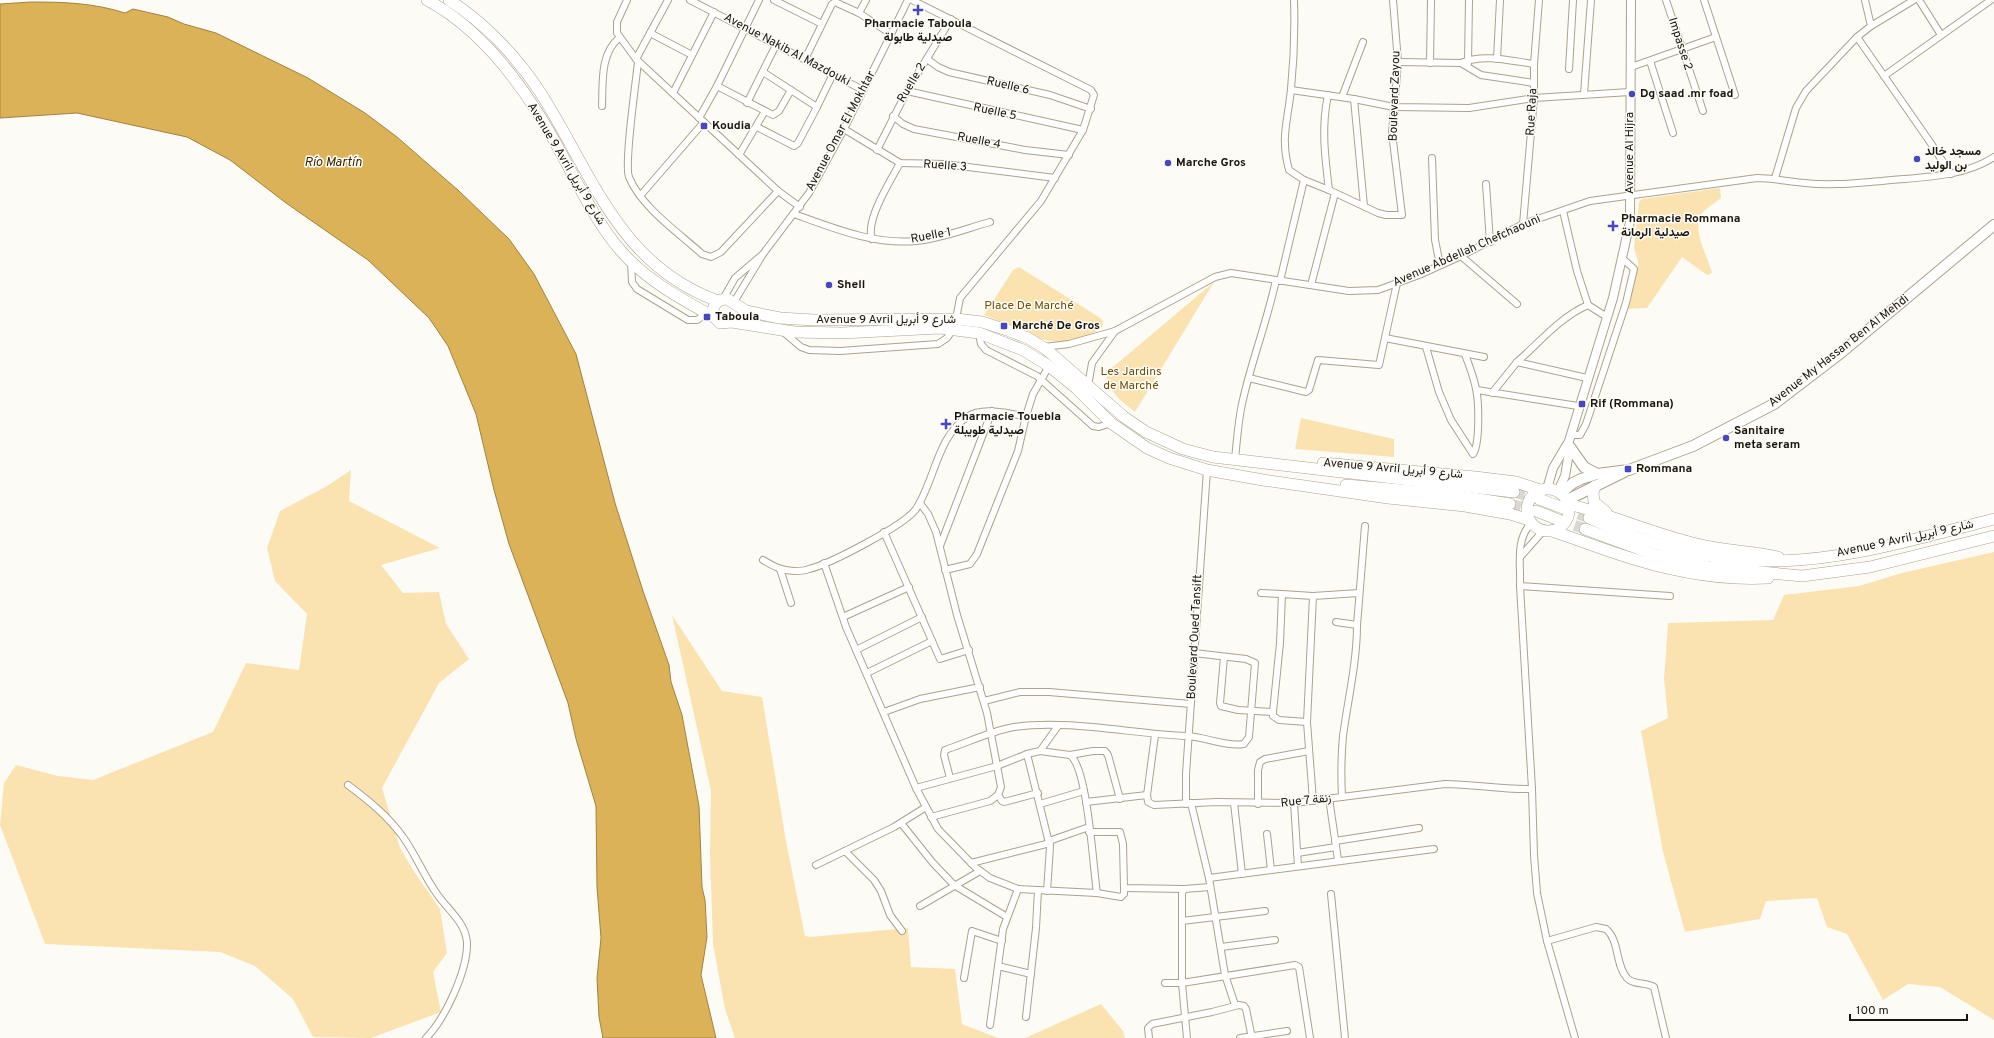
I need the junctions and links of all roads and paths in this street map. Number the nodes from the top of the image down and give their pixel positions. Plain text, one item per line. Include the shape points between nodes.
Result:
1 (427, 0) edge
2 (449, 0) edge
3 (628, 0) edge
4 (668, 0) edge
5 (690, 0) edge
6 (708, 0) edge
7 (759, 0) edge
8 (774, 0) edge
9 (866, 0) edge
10 (908, 0) edge
11 (912, 0) edge
12 (1294, 0) edge
13 (1393, 0) edge
14 (1431, 0) edge
15 (1469, 0) edge
16 (1500, 0) edge
17 (1539, 0) edge
18 (1573, 0) edge
19 (1591, 0) edge
20 (1631, 0) edge
21 (1666, 0) edge
22 (1704, 0) edge
23 (1865, 0) edge
24 (1914, 0) edge
25 (1919, 0) edge
26 (1991, 0) edge
27 (1983, 2) edge
28 (704, 7) junction
29 (714, 12) junction
30 (859, 13) junction
31 (951, 19) junction
32 (822, 24) junction
33 (1871, 26) junction
34 (745, 28) junction
35 (650, 33) junction
36 (891, 34) junction
37 (1941, 35) junction
38 (1716, 37) junction
39 (1857, 37) junction
40 (620, 38) junction
41 (1363, 42) dead end
42 (776, 45) junction
43 (1682, 51) junction
44 (692, 55) junction
45 (805, 59) junction
46 (926, 59) junction
47 (1497, 59) junction
48 (637, 60) junction
49 (1468, 60) junction
50 (1650, 61) junction
51 (1398, 62) junction
52 (1430, 63) junction
53 (1461, 64) junction
54 (1534, 64) junction
55 (1468, 67) junction
56 (1631, 67) junction
57 (1569, 69) dead end
58 (763, 72) junction
59 (833, 74) junction
60 (1884, 76) junction
61 (1534, 83) junction
62 (717, 86) junction
63 (791, 90) junction
64 (863, 90) junction
65 (1291, 90) junction
66 (907, 91) junction
67 (1630, 92) junction
68 (673, 93) junction
69 (1584, 94) junction
70 (1328, 95) junction
71 (1734, 95) dead end
72 (1342, 97) junction
73 (1534, 98) junction
74 (1354, 99) junction
75 (747, 103) junction
76 (602, 106) dead end
77 (817, 107) junction
78 (1394, 107) junction
79 (1091, 109) junction
80 (765, 111) junction
81 (1703, 111) dead end
82 (894, 116) junction
83 (701, 120) junction
84 (757, 127) junction
85 (844, 129) junction
86 (1083, 130) junction
87 (1673, 133) dead end
88 (877, 150) junction
89 (739, 155) junction
90 (1069, 155) junction
91 (1994, 157) edge
92 (1432, 158) dead end
93 (900, 163) junction
94 (1950, 174) junction
95 (1055, 178) junction
96 (1775, 178) junction
97 (1304, 180) junction
98 (1486, 184) dead end
99 (778, 191) junction
100 (1332, 191) junction
101 (640, 196) junction
102 (1630, 196) junction
103 (1364, 206) junction
104 (800, 207) junction
105 (1563, 211) junction
106 (794, 214) junction
107 (990, 222) dead end
108 (1523, 224) junction
109 (1994, 226) edge
110 (872, 239) junction
111 (1490, 242) junction
112 (763, 254) junction
113 (1461, 256) junction
114 (1623, 259) junction
115 (631, 261) junction
116 (1440, 265) junction
117 (1278, 280) junction
118 (1397, 283) junction
119 (1311, 285) junction
120 (1613, 298) junction
121 (720, 300) junction
122 (1626, 302) junction
123 (735, 303) junction
124 (1517, 304) dead end
125 (1588, 305) junction
126 (711, 315) junction
127 (1607, 317) junction
128 (732, 322) junction
129 (955, 324) junction
130 (1115, 330) junction
131 (782, 331) junction
132 (979, 333) junction
133 (1386, 338) junction
134 (1038, 344) junction
135 (1426, 347) junction
136 (1597, 347) junction
137 (1610, 352) junction
138 (1465, 354) junction
139 (1484, 357) dead end
140 (1517, 362) junction
141 (1049, 366) junction
142 (1249, 378) junction
143 (1588, 378) junction
144 (1040, 379) junction
145 (1088, 386) junction
146 (1477, 390) junction
147 (1492, 393) junction
148 (1578, 406) junction
149 (992, 411) junction
150 (1026, 416) junction
151 (1111, 423) junction
152 (1570, 441) junction
153 (1240, 460) junction
154 (1207, 470) junction
155 (1626, 471) junction
156 (1597, 474) junction
157 (1263, 480) junction
158 (1595, 486) junction
159 (1514, 492) tunnel mouth
160 (1555, 497) junction
161 (920, 503) junction
162 (1510, 504) tunnel mouth
163 (1536, 511) tunnel mouth
164 (1589, 518) tunnel mouth
165 (1994, 519) edge
166 (1559, 520) tunnel mouth
167 (1620, 521) junction
168 (1530, 522) junction
169 (1365, 526) dead end
170 (1585, 529) tunnel mouth
171 (1547, 531) junction
172 (884, 532) junction
173 (1994, 536) edge
174 (940, 546) junction
175 (1521, 556) junction
176 (763, 560) dead end
177 (1792, 560) junction
178 (824, 563) junction
179 (780, 569) junction
180 (945, 570) junction
181 (1802, 576) junction
182 (1520, 586) junction
183 (909, 587) junction
184 (1261, 592) dead end
185 (1359, 593) junction
186 (1282, 594) junction
187 (1313, 596) junction
188 (1670, 596) dead end
189 (791, 603) dead end
190 (843, 617) junction
191 (922, 617) junction
192 (1336, 622) dead end
193 (1357, 624) junction
194 (932, 642) junction
195 (856, 650) junction
196 (969, 650) junction
197 (1194, 653) junction
198 (1224, 657) junction
199 (867, 673) junction
200 (980, 687) junction
201 (984, 701) junction
202 (1191, 704) junction
203 (1251, 711) junction
204 (884, 712) junction
205 (1273, 712) junction
206 (1307, 722) junction
207 (1058, 726) junction
208 (992, 734) junction
209 (1155, 735) junction
210 (1189, 736) junction
211 (1040, 751) junction
212 (1309, 751) junction
213 (1027, 754) junction
214 (1070, 756) junction
215 (997, 766) junction
216 (950, 778) junction
217 (348, 785) dead end
218 (916, 788) junction
219 (1532, 789) junction
220 (1084, 791) junction
221 (1038, 793) junction
222 (998, 795) junction
223 (1147, 795) junction
224 (1342, 797) junction
225 (1329, 798) junction
226 (1120, 799) junction
227 (1313, 801) junction
228 (1086, 802) junction
229 (1189, 803) junction
230 (1234, 803) junction
231 (1294, 803) junction
232 (1040, 804) junction
233 (1258, 804) junction
234 (926, 807) junction
235 (931, 817) junction
236 (901, 823) junction
237 (1419, 828) dead end
238 (1089, 829) junction
239 (1266, 834) dead end
240 (1049, 842) junction
241 (1336, 844) junction
242 (1434, 849) dead end
243 (845, 851) junction
244 (1297, 853) junction
245 (1338, 860) junction
246 (971, 863) junction
247 (816, 865) dead end
248 (1298, 866) junction
249 (1271, 870) junction
250 (980, 871) junction
251 (1242, 874) junction
252 (1209, 878) junction
253 (954, 886) junction
254 (1124, 888) junction
255 (1210, 888) junction
256 (1018, 889) junction
257 (1184, 889) junction
258 (1038, 890) junction
259 (1047, 891) junction
260 (1097, 893) junction
261 (1331, 894) dead end
262 (920, 906) dead end
263 (1265, 911) dead end
264 (1007, 917) junction
265 (1216, 918) junction
266 (1182, 921) junction
267 (902, 931) dead end
268 (1275, 940) dead end
269 (1002, 941) junction
270 (1547, 941) junction
271 (1221, 947) junction
272 (998, 966) junction
273 (1031, 974) junction
274 (1225, 975) junction
275 (964, 978) dead end
276 (1165, 983) dead end
277 (1182, 983) junction
278 (1235, 1005) junction
279 (1026, 1017) dead end
280 (1185, 1018) junction
281 (990, 1025) dead end
282 (1287, 1031) dead end
283 (1252, 1037) edge
284 (426, 1038) edge
285 (1149, 1038) edge
286 (1187, 1038) edge
287 (1240, 1038) edge
288 (1310, 1038) edge
289 (1345, 1038) edge
290 (1575, 1038) edge
291 (1666, 1038) edge

1 - 115 highway, Avenue 9 Avril شارع 9 أبريل via 465,27 501,63 545,125 602,225
2 - 121 highway, Avenue 9 Avril شارع 9 أبريل via 511,53 528,74 592,184 637,248 669,276 699,293
3 - 40 street via 618,17 617,28
4 - 35 street
5 - 28 street, Avenue Nakib Al Mazdouki
6 - 28 street
7 - 34 street
8 - 32 street
9 - 30 street
10 - 36 street, Avenue Omar El Mokhtar
11 - 31 street
12 - 65 street via 1295,33
13 - 51 street, Boulevard Zayou
14 - 52 street
15 - 49 street
16 - 47 street
17 - 54 street, Rue Raja
18 - 57 street
19 - 69 street
20 - 56 street, Avenue Al Hijra
21 - 43 street, Impasse 2
22 - 38 street
23 - 33 street
24 - 33 street
25 - 37 street
26 - 27 street
27 - 37 street
28 - 29 street, Avenue Nakib Al Mazdouki
29 - 34 street, Avenue Nakib Al Mazdouki
29 - 44 street
30 - 32 street via 835,2
30 - 36 street
31 - 46 street, Ruelle 2
31 - 79 street via 1091,90 1095,97
32 - 45 street
33 - 39 street
34 - 42 street, Avenue Nakib Al Mazdouki
34 - 62 street
35 - 44 street
35 - 48 street
36 - 64 street, Avenue Omar El Mokhtar
37 - 60 street
38 - 43 street
38 - 71 street
39 - 60 street
39 - 96 street via 1823,71 1800,100
40 - 48 street
40 - 76 street via 611,46 605,59
41 - 72 street
42 - 45 street, Avenue Nakib Al Mazdouki
42 - 58 street
43 - 50 street
43 - 81 street, Impasse 2
44 - 68 street
45 - 59 street, Avenue Nakib Al Mazdouki
46 - 66 street, Ruelle 2
46 - 79 street, Ruelle 6 via 949,72 1057,97
47 - 49 street
47 - 54 street
48 - 68 street
48 - 101 street via 628,172
49 - 53 street
49 - 55 street
50 - 56 street
50 - 87 street
51 - 52 street
51 - 78 street, Boulevard Zayou
52 - 53 street
53 - 55 street
54 - 61 street, Rue Raja
55 - 61 street via 1481,75
56 - 67 street, Avenue Al Hijra
58 - 63 street
58 - 75 street
59 - 64 street, Avenue Nakib Al Mazdouki
59 - 77 street
60 - 94 street
61 - 73 street, Rue Raja
62 - 75 street
62 - 83 street
63 - 77 street
63 - 80 street via 777,114 772,115
64 - 85 street, Avenue Omar El Mokhtar
65 - 70 street
65 - 97 street via 1284,149 1289,170
66 - 82 street, Ruelle 2
66 - 86 street, Ruelle 5
67 - 69 street
67 - 102 street, Avenue Al Hijra
68 - 83 street
69 - 73 street
70 - 72 street
70 - 100 street via 1323,130
72 - 74 street
73 - 78 street via 1469,108
73 - 108 street, Rue Raja
74 - 78 street
74 - 103 street
75 - 80 street
77 - 84 street via 794,146
78 - 103 street, Boulevard Zayou via 1392,133 1402,215 1386,215
79 - 86 street
80 - 84 street
82 - 88 street, Ruelle 2
82 - 90 street, Ruelle 4 via 914,129 1025,150
83 - 89 street
83 - 101 street
84 - 89 street
85 - 88 street, Ruelle 3
85 - 104 street, Avenue Omar El Mokhtar
86 - 90 street
88 - 93 street, Ruelle 3
89 - 99 street
90 - 95 street
91 - 94 street, Avenue Abdellah Chefchaouni via 1973,168
92 - 116 street via 1435,240
93 - 95 street, Ruelle 3 via 936,164
93 - 110 street via 876,210
94 - 96 street, Avenue Abdellah Chefchaouni via 1824,184
95 - 129 street via 1041,201 960,298
96 - 102 street, Avenue Abdellah Chefchaouni via 1757,178
97 - 100 street
97 - 117 street
98 - 111 street
99 - 101 street via 721,252 710,257 702,254
99 - 104 street
100 - 103 street
100 - 119 street
102 - 105 street, Avenue Abdellah Chefchaouni via 1595,200
102 - 114 street, Avenue Al Hijra via 1630,222
104 - 106 street, Avenue Omar El Mokhtar
105 - 108 street, Avenue Abdellah Chefchaouni
105 - 125 street
106 - 110 street, Ruelle 1
106 - 112 street, Avenue Omar El Mokhtar
107 - 110 street, Ruelle 1 via 916,241
108 - 111 street, Avenue Abdellah Chefchaouni
109 - 155 main road, Avenue My Hassan Ben Al Mehdi via 1842,352 1774,404 1693,446
111 - 113 street, Avenue Abdellah Chefchaouni
112 - 121 street, Avenue Omar El Mokhtar via 735,278
112 - 123 street, Avenue Omar El Mokhtar
113 - 116 street, Avenue Abdellah Chefchaouni
113 - 124 street
114 - 120 street, Avenue Al Hijra
114 - 122 street via 1634,269
115 - 126 highway, Avenue 9 Avril شارع 9 أبريل via 664,288
115 - 126 street via 632,282 637,289 688,320
116 - 118 street, Avenue Abdellah Chefchaouni
117 - 119 street, Avenue Abdellah Chefchaouni
117 - 130 street, Avenue Abdellah Chefchaouni via 1231,273 1215,277
117 - 142 street
118 - 119 street, Avenue Abdellah Chefchaouni via 1378,290 1358,292
118 - 133 street
120 - 122 street
120 - 127 street, Avenue Al Hijra
121 - 123 highway, Avenue 9 Avril شارع 9 أبريل
121 - 126 highway
122 - 137 street
123 - 128 highway via 738,314
123 - 129 highway, Avenue 9 Avril شارع 9 أبريل via 746,311 796,320
125 - 127 street
125 - 140 street via 1564,320
126 - 128 highway, Avenue 9 Avril شارع 9 أبريل via 720,323
127 - 136 street, Avenue Al Hijra
128 - 131 highway, Avenue 9 Avril شارع 9 أبريل
129 - 131 highway, Avenue 9 Avril شارع 9 أبريل via 842,333
129 - 131 street via 947,338 938,344 840,351 805,349
129 - 132 highway, Avenue 9 Avril شارع 9 أبريل
129 - 134 highway, Avenue 9 Avril شارع 9 أبريل via 991,325 1020,334
130 - 134 street, Avenue Abdellah Chefchaouni via 1069,344
130 - 145 street, Avenue Abdellah Chefchaouni via 1092,363
132 - 141 highway, Avenue 9 Avril شارع 9 أبريل via 1023,350
132 - 144 street via 981,344 986,350
133 - 135 street
133 - 142 street via 1379,365 1318,360 1308,391
134 - 145 highway, Avenue 9 Avril شارع 9 أبريل
135 - 138 street
135 - 146 street via 1431,372 1451,420 1473,454 1478,426
136 - 137 street
136 - 143 street, Avenue Al Hijra
137 - 152 street via 1584,430
138 - 139 street
138 - 146 street
140 - 143 street
140 - 147 street
141 - 144 street
141 - 151 highway, Avenue 9 Avril شارع 9 أبريل via 1076,388
142 - 153 street via 1242,405
143 - 148 street, Avenue Al Hijra
144 - 150 street
144 - 151 street via 1093,426
145 - 153 highway, Avenue 9 Avril شارع 9 أبريل via 1146,432 1183,449 1213,457
146 - 147 street
147 - 148 street
148 - 152 street, Avenue Al Hijra
149 - 150 street
149 - 161 street via 968,416 955,427
149 - 174 street
150 - 180 street via 1018,451 974,561
151 - 154 highway, Avenue 9 Avril شارع 9 أبريل via 1147,448
152 - 156 main road via 1584,467
152 - 160 street, Avenue Al Hijra via 1565,476
152 - 160 street, Avenue Al Hijra via 1553,468
153 - 159 highway, Avenue 9 Avril شارع 9 أبريل
153 - 160 highway, Avenue 9 Avril شارع 9 أبريل via 1340,463 1516,482
154 - 157 highway, Avenue 9 Avril شارع 9 أبريل
154 - 197 street, Boulevard Oued Tansift
155 - 156 main road
155 - 158 main road
156 - 160 main road via 1573,482
157 - 162 highway, Avenue 9 Avril شارع 9 أبريل via 1446,494
157 - 168 highway, Avenue 9 Avril شارع 9 أبريل via 1464,506 1510,514
158 - 160 main road
158 - 167 highway via 1594,502
160 - 167 highway, Avenue 9 Avril شارع 9 أبريل
160 - 168 highway via 1529,500 1526,510
160 - 171 highway via 1569,510 1567,520 1559,529
161 - 172 street via 911,516
161 - 174 street via 932,523
163 - 166 highway
164 - 177 highway, Avenue 9 Avril شارع 9 أبريل via 1663,545 1710,557 1764,561
165 - 177 highway, Avenue 9 Avril شارع 9 أبريل via 1858,552
167 - 177 highway, Avenue 9 Avril شارع 9 أبريل via 1698,545 1761,553
168 - 171 highway
168 - 175 street via 1521,540
169 - 185 street
170 - 181 highway, Avenue 9 Avril شارع 9 أبريل via 1653,554 1709,567
171 - 175 street
171 - 181 highway, Avenue 9 Avril شارع 9 أبريل via 1643,562 1684,572 1746,579
172 - 178 street
172 - 183 street
173 - 181 highway, Avenue 9 Avril شارع 9 أبريل via 1870,567
174 - 180 street
175 - 182 street
176 - 179 street
178 - 179 street via 809,570
178 - 190 street
179 - 189 street
180 - 196 street
182 - 188 street
182 - 219 street
183 - 190 street
183 - 191 street
184 - 186 street
185 - 187 street
185 - 193 street
186 - 187 street
186 - 205 street
187 - 206 street
190 - 195 street
191 - 194 street
191 - 195 street
192 - 193 street
193 - 224 street via 1356,656 1343,738
194 - 196 street via 940,659
194 - 199 street
195 - 199 street
196 - 200 street
197 - 198 street
197 - 202 street, Boulevard Oued Tansift
198 - 203 street via 1221,706
198 - 203 street via 1255,663
199 - 204 street
200 - 201 street
200 - 204 street via 920,699
201 - 202 street via 1020,692 1049,692
201 - 208 street
202 - 210 street, Boulevard Oued Tansift
203 - 205 street
203 - 210 street via 1249,737 1244,744
204 - 218 street
205 - 206 street via 1273,716 1279,720
206 - 212 street
207 - 208 street via 1014,727
207 - 209 street
207 - 211 street
208 - 215 street
208 - 216 street via 945,750
209 - 210 street
209 - 223 street
210 - 229 street, Boulevard Oued Tansift via 1186,774
211 - 213 street
211 - 214 street
212 - 227 street
212 - 233 street via 1260,762
213 - 215 street
213 - 221 street
214 - 220 street via 1077,765
214 - 226 street via 1105,751
215 - 216 street
215 - 222 street via 1001,787
216 - 218 street
217 - 284 street via 368,800 404,838 438,896 464,929 466,955 460,975 445,1012
218 - 234 street
219 - 224 street, Rue 7 زنقة via 1504,790 1444,784
219 - 270 street via 1537,893
220 - 228 street
220 - 232 street
221 - 222 street via 1004,802
221 - 232 street
222 - 235 street via 984,803
223 - 226 street
223 - 229 street, Rue 7 زنقة via 1148,802 1154,805
224 - 225 street, Rue 7 زنقة
225 - 227 street, Rue 7 زنقة
225 - 241 street
226 - 228 street
227 - 231 street, Rue 7 زنقة
228 - 238 street
229 - 230 street, Rue 7 زنقة
229 - 252 street, Boulevard Oued Tansift
230 - 233 street, Rue 7 زنقة
230 - 251 street
231 - 233 street, Rue 7 زنقة
231 - 244 street
232 - 240 street
234 - 235 street
234 - 236 street
235 - 246 street via 945,838
236 - 243 street
236 - 253 street
237 - 241 street
238 - 240 street
238 - 254 street via 1120,832 1123,844
238 - 260 street
239 - 249 street
240 - 246 street
240 - 259 street via 1050,868
241 - 244 street
241 - 245 street
242 - 245 street
243 - 247 street
243 - 267 street via 874,880 881,890 890,915
244 - 248 street
245 - 248 street
246 - 250 street
248 - 249 street
249 - 251 street
250 - 253 street
250 - 256 street via 1002,884
251 - 252 street
252 - 255 street, Boulevard Oued Tansift
253 - 262 street
253 - 264 street
254 - 257 street
254 - 260 street via 1121,897
255 - 257 street
255 - 265 street, Boulevard Oued Tansift
256 - 258 street
256 - 264 street
257 - 266 street
258 - 259 street
258 - 273 street
259 - 260 street
261 - 289 street
263 - 265 street
264 - 269 street
265 - 266 street
265 - 271 street, Boulevard Oued Tansift
266 - 277 street
268 - 271 street
269 - 272 street
269 - 275 street via 972,931
270 - 290 street
270 - 291 street via 1596,927 1606,929 1614,941 1626,977 1654,987
271 - 274 street, Boulevard Oued Tansift
272 - 273 street
272 - 281 street
273 - 279 street
274 - 277 street
274 - 278 street, Boulevard Oued Tansift
274 - 288 street via 1295,965 1299,967
276 - 277 street
277 - 280 street
278 - 280 street
278 - 283 street via 1242,1005 1246,1009
280 - 285 street via 1152,1024 1148,1028
280 - 286 street
282 - 283 street
283 - 287 street

